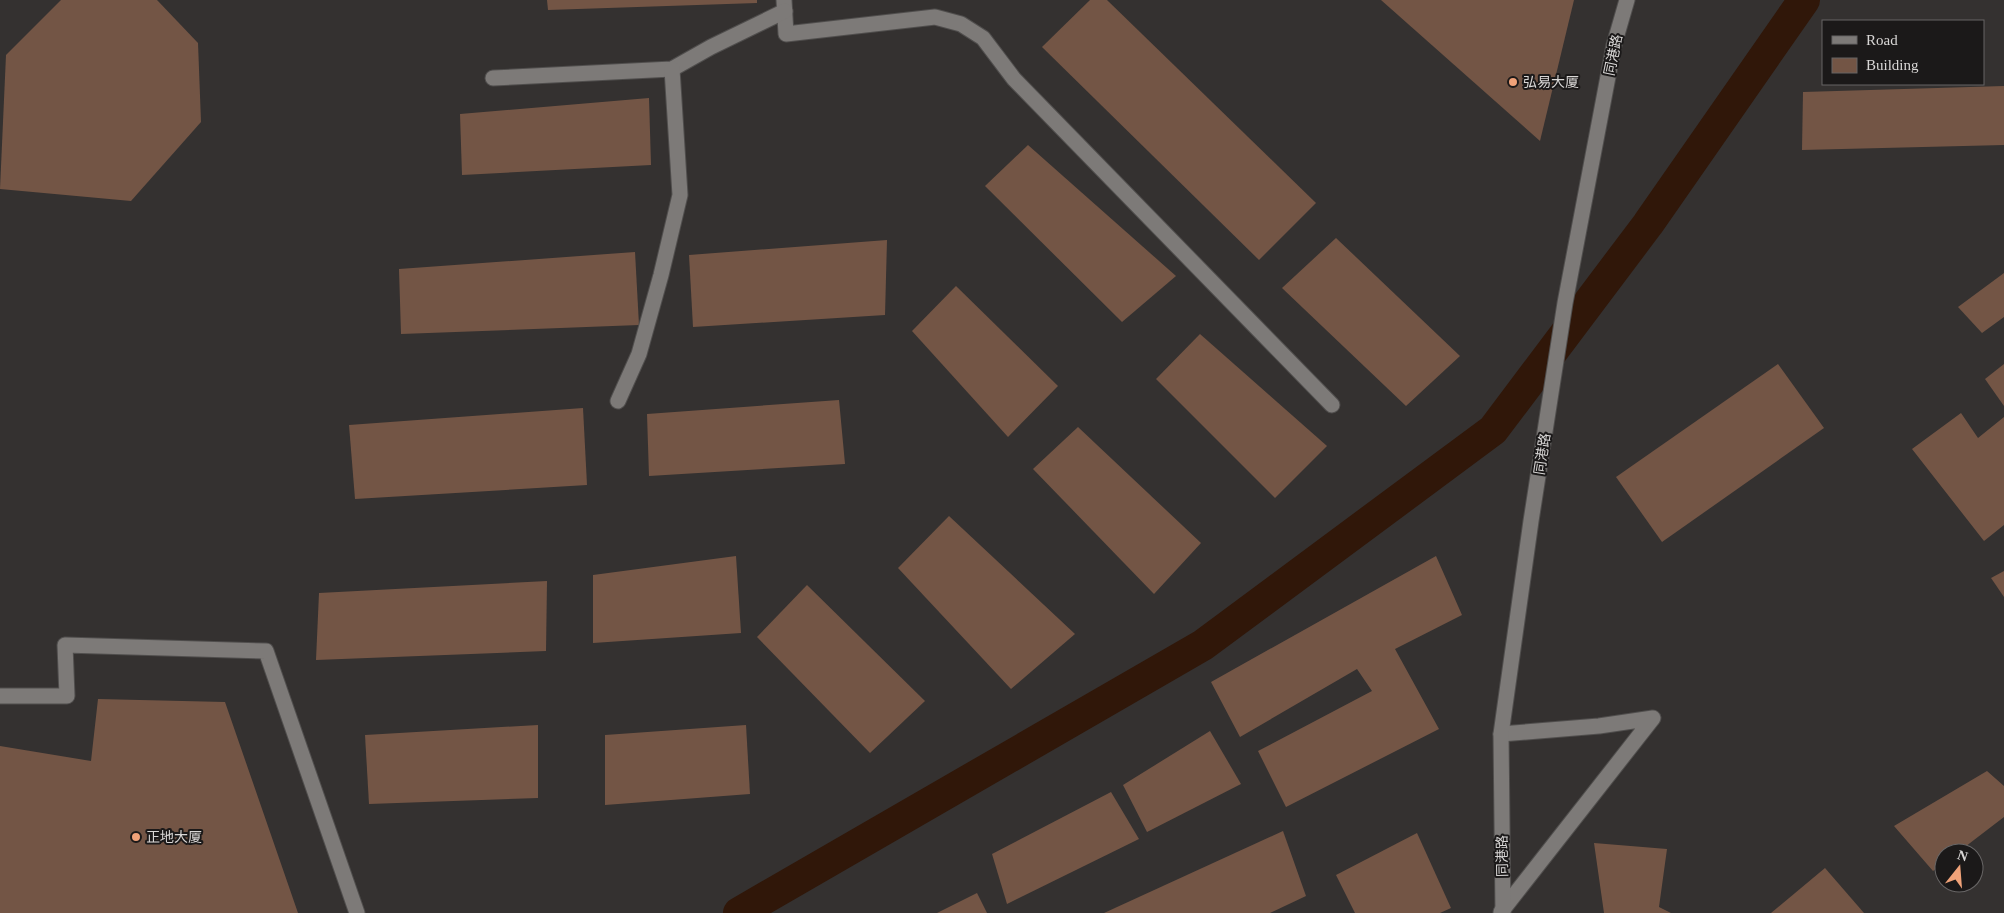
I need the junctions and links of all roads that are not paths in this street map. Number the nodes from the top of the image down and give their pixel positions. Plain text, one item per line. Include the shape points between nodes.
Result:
1 (1627, 0) edge
2 (784, 5) edge
3 (672, 69) junction
4 (492, 78) dead end
5 (618, 401) dead end
6 (1332, 405) dead end
7 (0, 696) edge
8 (1501, 734) junction
9 (1502, 912) edge
10 (357, 913) edge

1 - 8 street, 同港路 via 1614,45 1565,304
2 - 3 street
2 - 6 street via 786,34 934,17 961,24 983,38 1014,79
3 - 4 street
3 - 5 street via 680,195 662,276 639,354
7 - 10 street via 67,696 65,645 266,651
8 - 9 street, 同港路
8 - 9 street via 1653,718

